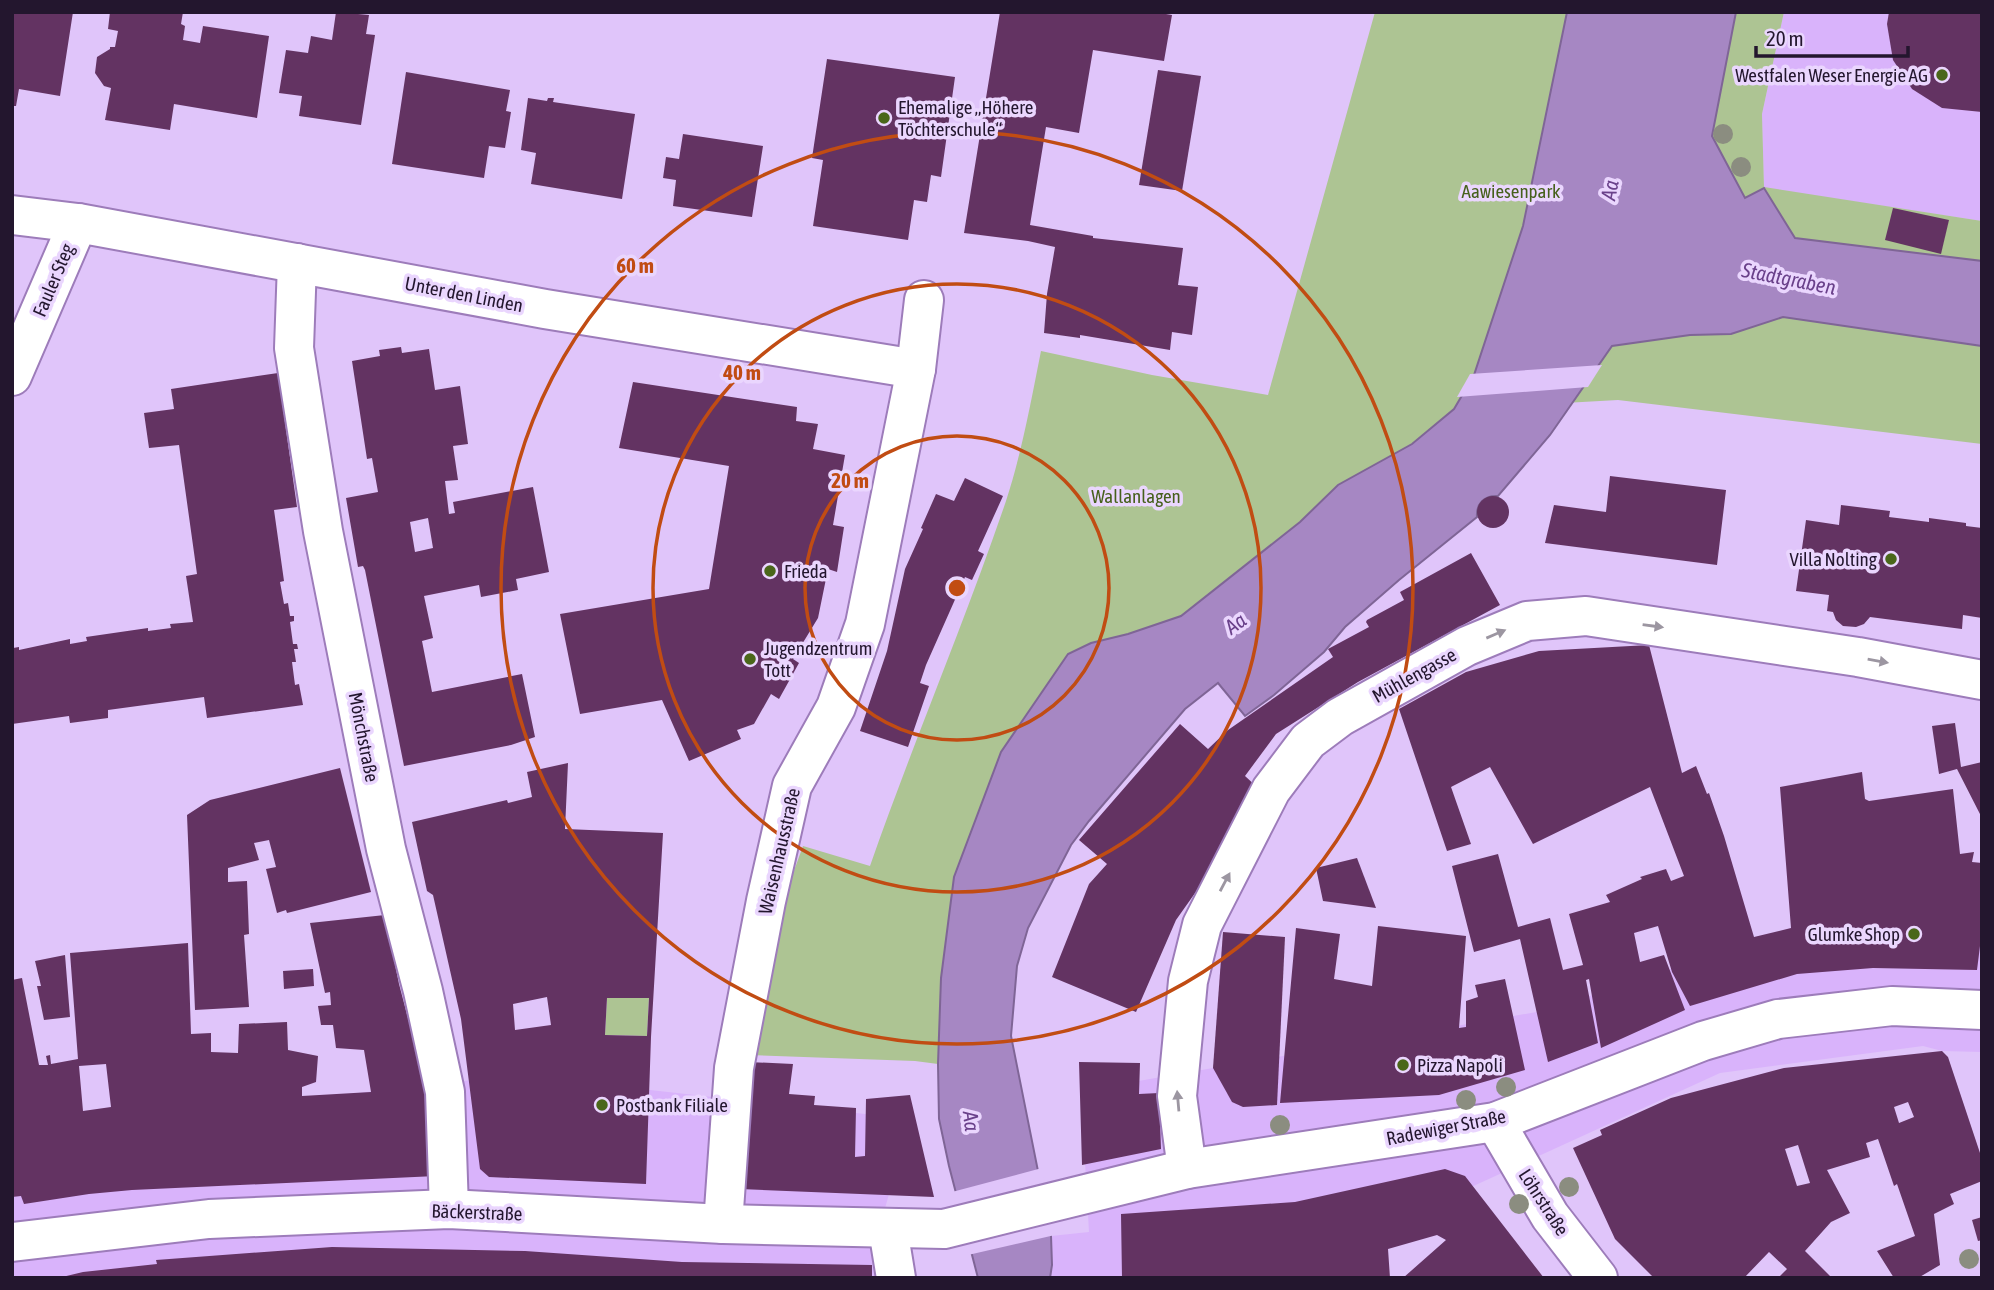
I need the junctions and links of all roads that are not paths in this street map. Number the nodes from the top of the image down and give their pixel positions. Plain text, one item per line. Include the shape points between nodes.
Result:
1 (12, 215) edge
2 (78, 223) junction
3 (298, 263) junction
4 (923, 300) dead end
5 (916, 369) junction
6 (12, 376) edge
7 (1982, 680) edge
8 (1982, 1010) edge
9 (1495, 1122) junction
10 (1188, 1169) junction
11 (449, 1209) junction
12 (723, 1224) junction
13 (888, 1229) junction
14 (944, 1229) joint
15 (12, 1242) edge
16 (895, 1278) edge
17 (1598, 1278) edge

1 - 2 street, Unter den Linden
2 - 3 street, Unter den Linden
2 - 6 street, Fauler Steg
3 - 5 street, Unter den Linden via 545,309
3 - 11 street, Mönchstraße via 293,348 323,531 386,849 445,1092
4 - 5 street, Waisenhausstraße
5 - 12 street, Waisenhausstraße via 865,624 836,707 792,786 766,901 734,1068
10 -> 7 street, Mühlengasse via 1177,1096 1188,981 1202,925 1271,790 1308,741 1340,717 1467,646 1527,621 1586,616
8 - 9 street, Radewiger Straße via 1892,1006 1778,1020 1703,1041
9 - 10 street, Radewiger Straße
9 - 17 street, Löhrstraße via 1550,1216
10 - 14 street, Radewiger Straße
11 - 12 street, Bäckerstraße
11 - 15 street, Bäckerstraße via 209,1219
12 - 13 street, Bäckerstraße
13 - 14 street, Bäckerstraße
13 - 16 street

